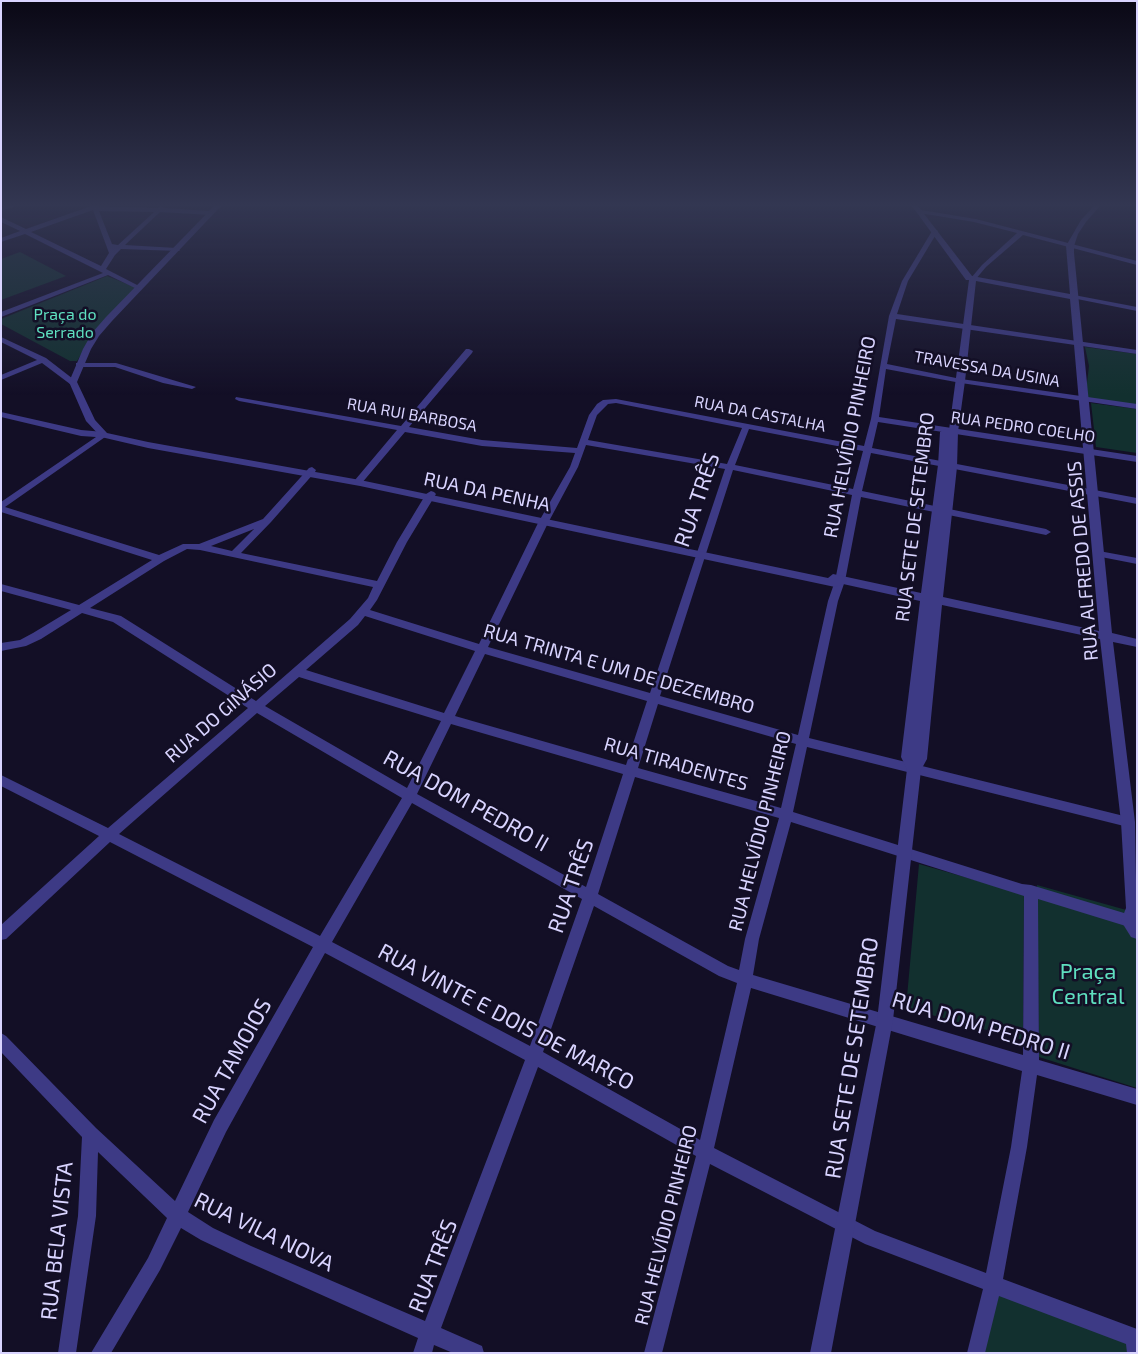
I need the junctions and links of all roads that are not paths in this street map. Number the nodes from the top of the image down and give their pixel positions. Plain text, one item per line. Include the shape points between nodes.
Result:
1 (100, 269) edge
2 (106, 269) edge
3 (158, 269) edge
4 (913, 269) edge
5 (966, 269) edge
6 (982, 269) edge
7 (1072, 269) edge
8 (105, 272) junction
9 (973, 278) junction
10 (139, 288) junction
11 (1074, 296) junction
12 (1137, 309) edge
13 (1, 315) edge
14 (893, 316) junction
15 (962, 327) junction
16 (1, 339) edge
17 (1080, 343) junction
18 (469, 351) dead end
19 (1137, 352) edge
20 (43, 360) junction
21 (79, 365) junction
22 (883, 366) junction
23 (1, 378) edge
24 (957, 380) junction
25 (73, 382) junction
26 (192, 387) dead end
27 (239, 400) dead end
28 (1085, 400) junction
29 (613, 401) joint
30 (1137, 407) edge
31 (1, 414) edge
32 (875, 419) junction
33 (91, 420) junction
34 (746, 427) junction
35 (69, 430) junction
36 (402, 430) junction
37 (949, 431) junction
38 (104, 435) junction
39 (582, 446) junction
40 (867, 450) junction
41 (1090, 452) junction
42 (1137, 459) edge
43 (947, 466) junction
44 (730, 467) junction
45 (311, 471) junction
46 (359, 481) junction
47 (857, 492) junction
48 (1093, 493) junction
49 (430, 496) junction
50 (1137, 501) edge
51 (1, 507) edge
52 (942, 510) junction
53 (268, 520) junction
54 (545, 520) junction
55 (1046, 532) dead end
56 (200, 547) junction
57 (701, 551) junction
58 (234, 554) junction
59 (1099, 554) junction
60 (160, 559) junction
61 (1137, 561) edge
62 (840, 581) junction
63 (1, 586) edge
64 (379, 586) junction
65 (932, 601) junction
66 (80, 608) junction
67 (364, 612) junction
68 (1106, 637) junction
69 (1137, 643) edge
70 (1, 647) edge
71 (483, 649) junction
72 (297, 672) junction
73 (655, 700) junction
74 (256, 707) junction
75 (448, 719) junction
76 (803, 741) junction
77 (914, 769) junction
78 (631, 770) junction
79 (1, 780) edge
80 (410, 796) junction
81 (786, 815) junction
82 (1133, 823) edge
83 (108, 836) junction
84 (905, 853) junction
85 (1031, 891) junction
86 (590, 897) junction
87 (1134, 919) edge
88 (1, 934) edge
89 (324, 945) junction
90 (745, 980) junction
91 (885, 1020) junction
92 (1, 1041) edge
93 (534, 1056) junction
94 (1031, 1064) junction
95 (1137, 1097) edge
96 (94, 1138) junction
97 (705, 1152) junction
98 (178, 1216) junction
99 (846, 1226) junction
100 (993, 1285) junction
101 (430, 1333) junction
102 (1136, 1343) edge
103 (67, 1353) edge
104 (100, 1353) edge
105 (422, 1353) edge
106 (475, 1353) edge
107 (653, 1353) edge
108 (820, 1353) edge
109 (976, 1353) edge

1 - 8 street
2 - 8 street
3 - 10 street
4 - 14 street, RUA HELVÍDIO PINHEIRO
5 - 9 street
6 - 9 street
7 - 11 street, RUA ALFREDO DE ASSIS
8 - 10 street
8 - 13 street
9 - 11 street
9 - 15 street, RUA SETE DE SETEMBRO
10 - 21 street via 95,335
11 - 12 street
11 - 17 street, RUA ALFREDO DE ASSIS
14 - 15 street
14 - 22 street, RUA HELVÍDIO PINHEIRO
15 - 17 street
15 - 24 street, RUA SETE DE SETEMBRO
16 - 20 street
17 - 19 street
17 - 28 street, RUA ALFREDO DE ASSIS
18 - 36 street
20 - 23 street
20 - 25 street
21 - 25 street
21 - 26 street via 116,366
22 - 24 street, TRAVESSA DA USINA
22 - 32 street, RUA HELVÍDIO PINHEIRO
24 - 28 street, TRAVESSA DA USINA
24 - 37 street, RUA SETE DE SETEMBRO
25 - 33 street
27 - 36 street, RUA RUI BARBOSA
28 - 30 street, TRAVESSA DA USINA
28 - 41 street, RUA ALFREDO DE ASSIS
29 - 34 street, RUA DA CASTALHA
29 - 39 street, RUA TAMOIOS via 604,403 597,410
31 - 35 street, RUA DA PENHA
32 - 37 street, RUA PEDRO COELHO
32 - 40 street, RUA HELVÍDIO PINHEIRO
33 - 35 street
33 - 38 street
34 - 40 street, RUA DA CASTALHA
34 - 44 street, RUA TRÊS
35 - 38 street, RUA DA PENHA
36 - 39 street, RUA RUI BARBOSA via 512,446
36 - 46 street
37 - 41 street, RUA PEDRO COELHO
37 - 43 street, RUA SETE DE SETEMBRO
38 - 45 street, RUA DA PENHA
38 - 51 street
39 - 44 street, RUA RUI BARBOSA
39 - 54 street, RUA TAMOIOS
40 - 43 street, RUA DA CASTALHA
40 - 47 street, RUA HELVÍDIO PINHEIRO
41 - 42 street, RUA PEDRO COELHO
41 - 48 street, RUA ALFREDO DE ASSIS
43 - 48 street, RUA DA CASTALHA
43 - 52 street, RUA SETE DE SETEMBRO
44 - 47 street, RUA RUI BARBOSA
44 - 57 street, RUA TRÊS
45 - 46 street, RUA DA PENHA
45 - 53 street
46 - 49 street, RUA DA PENHA
47 - 52 street, RUA RUI BARBOSA
47 - 62 street, RUA HELVÍDIO PINHEIRO
48 - 50 street, RUA DA CASTALHA
48 - 59 street, RUA ALFREDO DE ASSIS
49 - 54 street, RUA DA PENHA
49 - 64 street, RUA DO GINÁSIO
51 - 60 street
52 - 55 street, RUA RUI BARBOSA
52 - 65 street, RUA SETE DE SETEMBRO
53 - 56 street
53 - 58 street
54 - 57 street, RUA DA PENHA
54 - 71 street, RUA TAMOIOS
56 - 58 street
56 - 60 street via 186,546
57 - 62 street, RUA DA PENHA
57 - 73 street, RUA TRÊS
58 - 64 street
59 - 61 street
59 - 68 street, RUA ALFREDO DE ASSIS
60 - 66 street
62 - 65 street, RUA DA PENHA
62 - 76 street, RUA HELVÍDIO PINHEIRO
63 - 66 street, RUA DOM PEDRO II
64 - 67 street, RUA DO GINÁSIO
65 - 68 street, RUA DA PENHA
65 - 77 street, RUA SETE DE SETEMBRO via 920,759
66 - 70 street via 37,636
66 - 74 street, RUA DOM PEDRO II via 117,619
67 - 71 street, RUA TRINTA E UM DE DEZEMBRO
67 - 72 street, RUA DO GINÁSIO
68 - 69 street, RUA DA PENHA
68 - 82 street, RUA ALFREDO DE ASSIS
71 - 73 street, RUA TRINTA E UM DE DEZEMBRO
71 - 75 street, RUA TAMOIOS
72 - 74 street, RUA DO GINÁSIO
72 - 75 street, RUA TIRADENTES
73 - 76 street, RUA TRINTA E UM DE DEZEMBRO
73 - 78 street, RUA TRÊS
74 - 80 street, RUA DOM PEDRO II
74 - 83 street, RUA DO GINÁSIO
75 - 78 street, RUA TIRADENTES
75 - 80 street, RUA TAMOIOS
76 - 77 street, RUA TRINTA E UM DE DEZEMBRO
76 - 81 street, RUA HELVÍDIO PINHEIRO
77 - 82 street, RUA TRINTA E UM DE DEZEMBRO
77 - 84 street, RUA SETE DE SETEMBRO
78 - 81 street, RUA TIRADENTES
78 - 86 street, RUA TRÊS
79 - 83 street, RUA VINTE E DOIS DE MARÇO
80 - 86 street, RUA DOM PEDRO II
80 - 89 street, RUA TAMOIOS
81 - 84 street, RUA TIRADENTES
81 - 90 street, RUA HELVÍDIO PINHEIRO via 752,939
82 - 87 street, RUA ALFREDO DE ASSIS
83 - 88 street, RUA DO GINÁSIO
83 - 89 street, RUA VINTE E DOIS DE MARÇO
84 - 85 street, RUA TIRADENTES
84 - 91 street, RUA SETE DE SETEMBRO
85 - 87 street, RUA TIRADENTES
85 - 94 street
86 - 90 street, RUA DOM PEDRO II
86 - 93 street, RUA TRÊS
89 - 93 street, RUA VINTE E DOIS DE MARÇO
89 - 98 street, RUA TAMOIOS via 220,1126
90 - 91 street, RUA DOM PEDRO II
90 - 97 street, RUA HELVÍDIO PINHEIRO
91 - 94 street, RUA DOM PEDRO II
91 - 99 street, RUA SETE DE SETEMBRO
92 - 96 street, RUA VILA NOVA
93 - 97 street, RUA VINTE E DOIS DE MARÇO
93 - 101 street, RUA TRÊS
94 - 95 street, RUA DOM PEDRO II
94 - 100 street
96 - 98 street, RUA VILA NOVA
96 - 103 street, RUA BELA VISTA via 87,1216
97 - 99 street, RUA VINTE E DOIS DE MARÇO
97 - 107 street, RUA HELVÍDIO PINHEIRO
98 - 101 street, RUA VILA NOVA via 245,1252
98 - 104 street, RUA TAMOIOS via 154,1264
99 - 100 street, RUA VINTE E DOIS DE MARÇO
99 - 108 street, RUA SETE DE SETEMBRO
100 - 102 street, RUA VINTE E DOIS DE MARÇO
100 - 109 street
101 - 105 street, RUA TRÊS
101 - 106 street, RUA VILA NOVA

